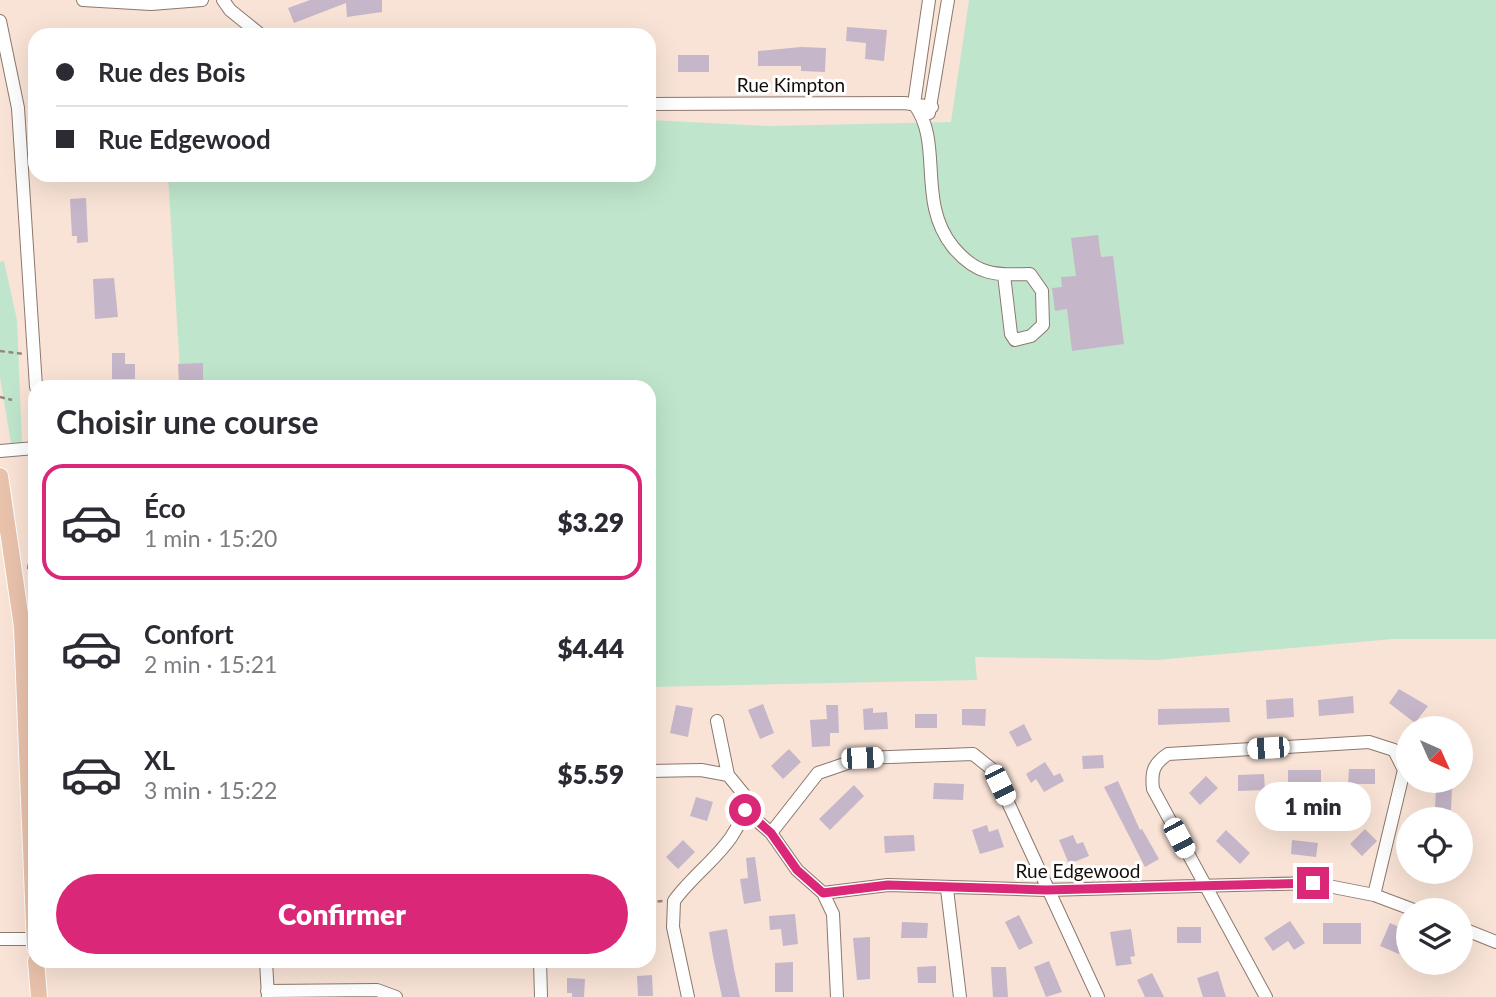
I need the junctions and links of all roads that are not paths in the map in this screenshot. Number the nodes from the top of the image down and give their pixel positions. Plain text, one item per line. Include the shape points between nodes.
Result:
1 (83, 0) edge
2 (202, 0) edge
3 (223, 0) edge
4 (929, 0) edge
5 (948, 0) edge
6 (0, 21) edge
7 (252, 28) edge
8 (656, 104) edge
9 (914, 104) junction
10 (932, 107) junction
11 (926, 119) junction
12 (1004, 275) junction
13 (36, 380) edge
14 (28, 449) edge
15 (0, 451) edge
16 (0, 476) edge
17 (28, 681) edge
18 (717, 721) dead end
19 (656, 771) edge
20 (728, 775) junction
21 (745, 810) junction
22 (771, 833) junction
23 (1205, 888) junction
24 (947, 889) junction
25 (1046, 890) junction
26 (823, 893) junction
27 (1374, 895) junction
28 (1396, 903) edge
29 (1473, 933) edge
30 (0, 939) edge
31 (28, 939) edge
32 (1496, 942) edge
33 (36, 968) edge
34 (266, 968) edge
35 (540, 968) edge
36 (268, 994) edge
37 (38, 997) edge
38 (396, 997) edge
39 (541, 997) edge
40 (688, 997) edge
41 (837, 997) edge
42 (960, 997) edge
43 (1098, 997) edge
44 (1266, 997) edge

1 - 2 street via 151,4
3 - 7 street
4 - 9 street
5 - 10 street
6 - 13 street via 18,108
8 - 9 street, Rue Kimpton
9 - 10 street, Rue Kimpton
9 - 11 street
10 - 11 street
11 - 12 street via 932,202 939,225 977,271
12 - 12 street via 1030,274 1042,291 1043,325 1031,336 1015,340 1011,334
14 - 15 street
16 - 17 main road
18 - 20 street
19 - 20 street
20 - 21 street via 746,797
21 - 22 street
21 - 40 street via 716,857 674,901 673,927
22 - 25 street via 818,773 862,758 973,754 993,770
22 - 26 street via 797,870
23 - 25 street, Rue Edgewood
23 - 27 street, Rue Edgewood via 1313,883
23 - 27 street via 1153,789 1157,762 1168,754 1369,742 1394,750 1404,770
23 - 44 street
24 - 25 street, Rue Edgewood
24 - 26 street, Rue Edgewood via 888,885
24 - 42 street
25 - 43 street
26 - 41 street via 833,914
27 - 28 street, Rue Edgewood
29 - 32 street
30 - 31 street
33 - 37 main road
34 - 36 street
35 - 39 street
36 - 38 street via 377,990

